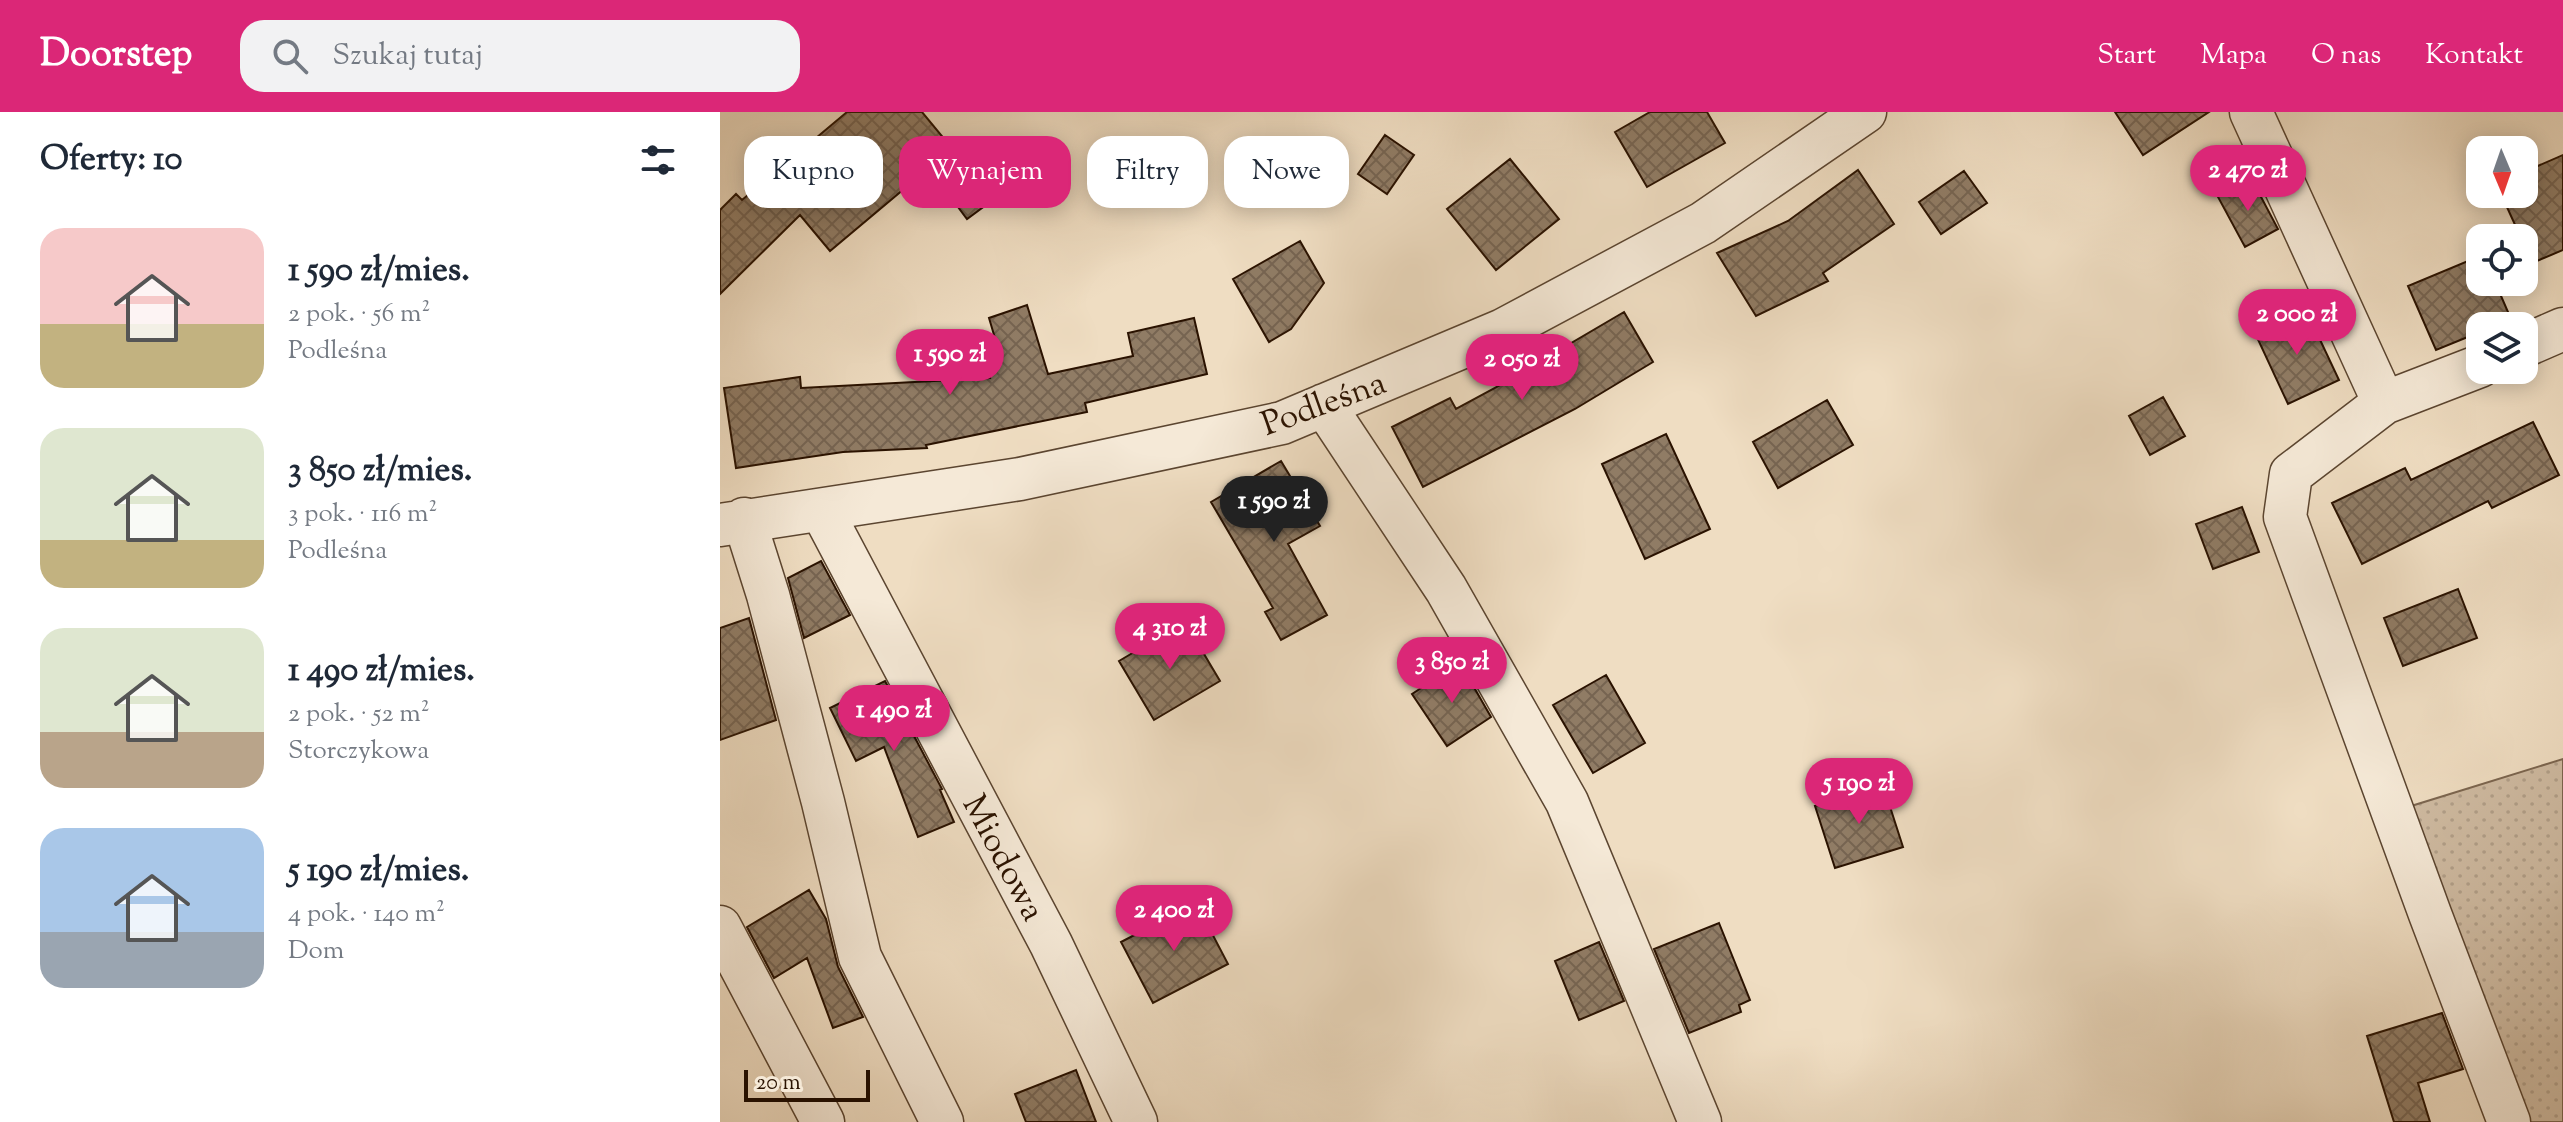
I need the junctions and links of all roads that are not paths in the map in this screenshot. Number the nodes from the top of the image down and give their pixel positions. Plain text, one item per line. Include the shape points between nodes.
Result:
1 (1865, 112) edge
2 (2251, 112) edge
3 (2563, 329) edge
4 (2538, 340) edge
5 (2466, 371) edge
6 (2384, 403) junction
7 (1324, 405) junction
8 (822, 511) junction
9 (732, 522) edge
10 (720, 927) edge
11 (823, 1122) edge
12 (942, 1122) edge
13 (1136, 1122) edge
14 (1700, 1122) edge
15 (2509, 1122) edge

1 - 7 street, Podleśna via 1703,223 1503,330
2 - 6 street
3 - 4 street
5 - 6 street
6 - 15 street via 2291,474 2285,517
7 - 8 street, Podleśna via 1282,423 1036,476
7 - 14 street via 1446,589 1567,802
8 - 9 street, Podleśna
8 - 13 street, Miodowa via 1051,944
9 - 12 street via 768,595 860,957
10 - 11 street

